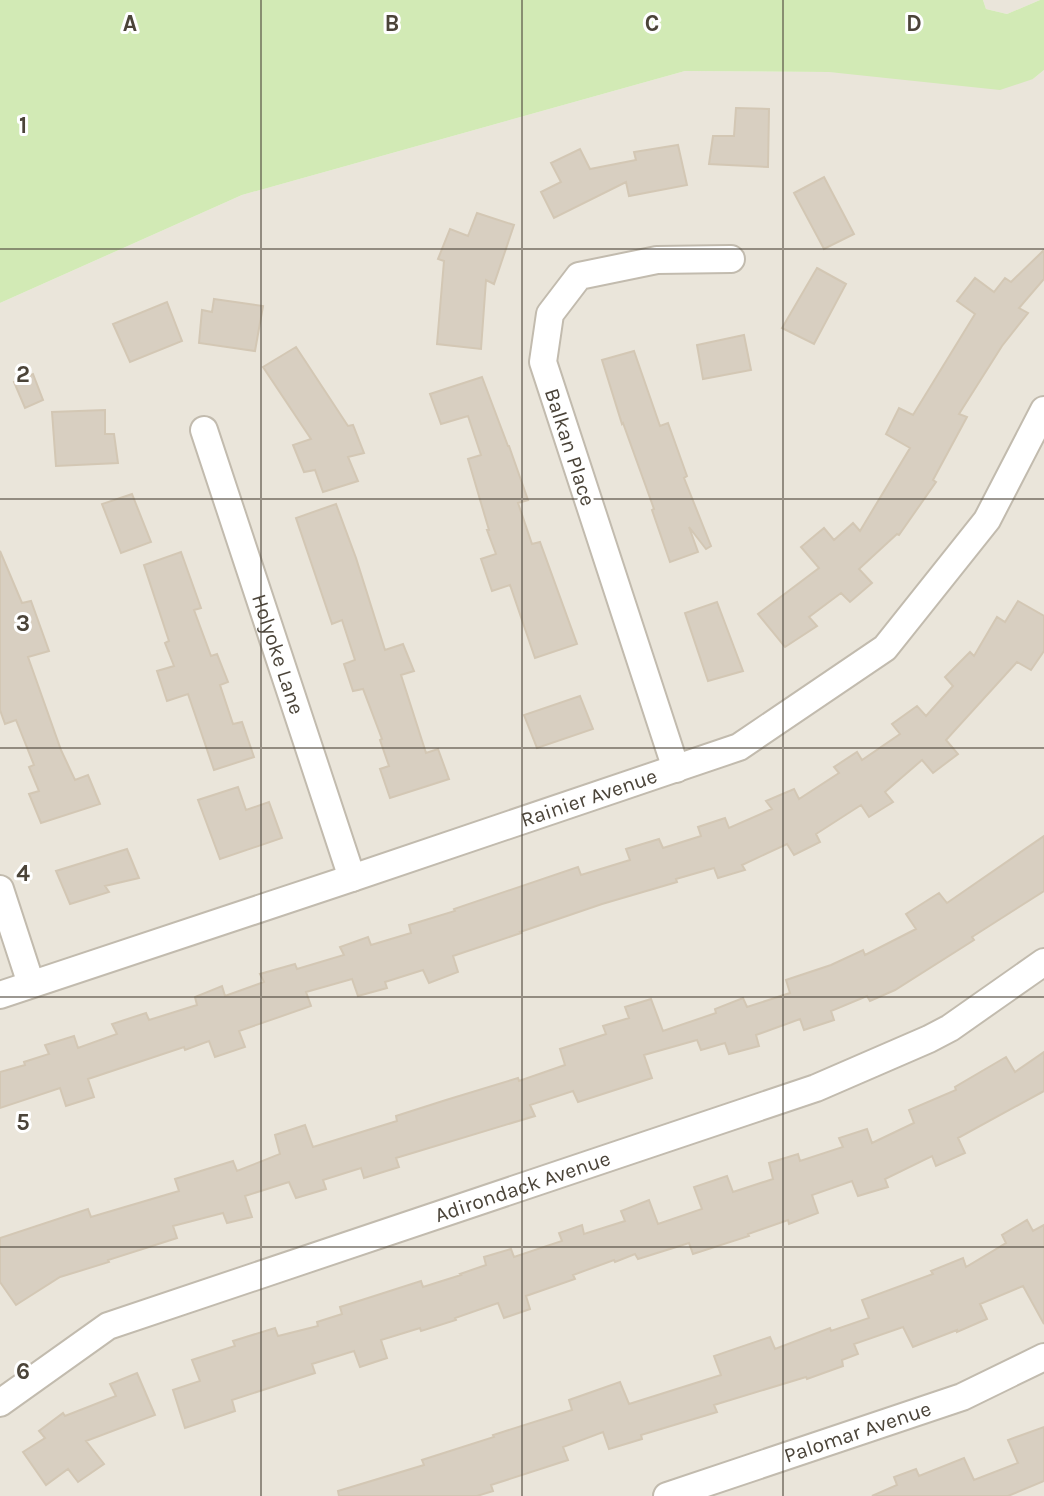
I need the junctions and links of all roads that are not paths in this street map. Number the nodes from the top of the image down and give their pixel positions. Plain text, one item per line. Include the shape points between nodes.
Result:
1 (731, 259) dead end
2 (1044, 411) edge
3 (204, 430) dead end
4 (676, 769) junction
5 (352, 878) junction
6 (0, 889) edge
7 (1044, 962) edge
8 (31, 984) junction
9 (0, 995) edge
10 (1044, 1357) edge
11 (0, 1403) edge
12 (667, 1496) edge

1 - 4 street, Balkan Place via 657,260 579,276 550,314 543,362
2 - 4 street, Rainier Avenue via 987,520 885,648 739,747
3 - 5 street, Holyoke Lane
4 - 5 street, Rainier Avenue
5 - 8 street, Rainier Avenue
6 - 8 street
7 - 11 street, Adirondack Avenue via 940,1033 816,1088 108,1326
8 - 9 street, Rainier Avenue
10 - 12 street, Palomar Avenue via 962,1397

